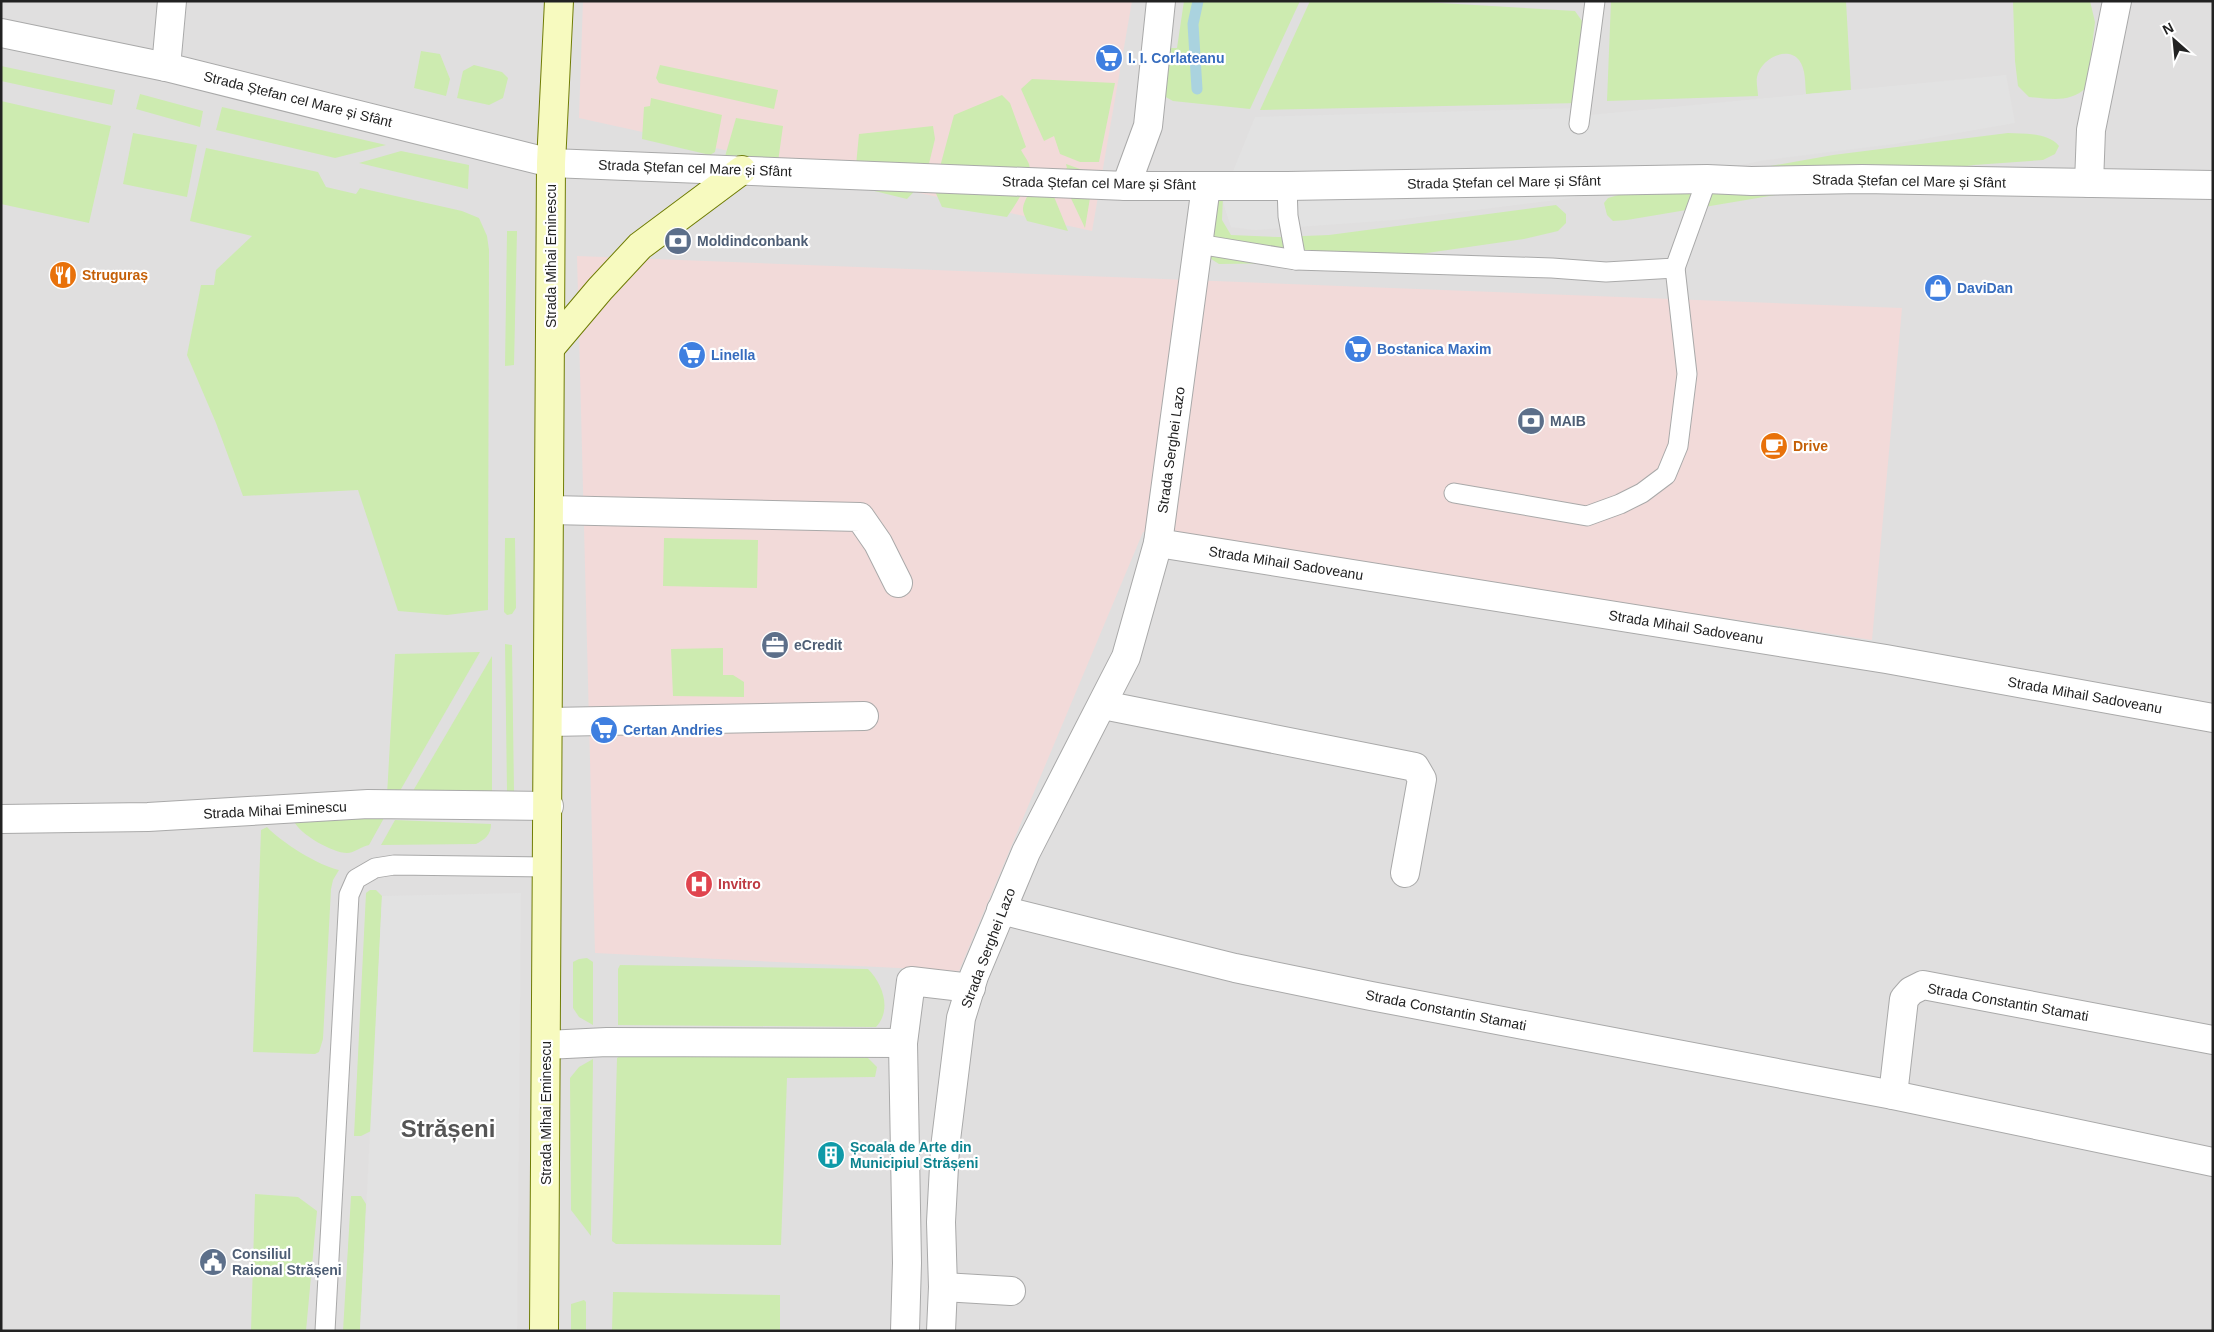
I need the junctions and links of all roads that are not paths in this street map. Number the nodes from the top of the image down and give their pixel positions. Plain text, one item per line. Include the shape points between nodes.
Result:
1 (172, 1) edge
2 (559, 1) edge
3 (1161, 1) edge
4 (1595, 1) edge
5 (2112, 8) edge
6 (1, 33) edge
7 (166, 67) junction
8 (1579, 124) dead end
9 (551, 163) junction
10 (742, 170) junction
11 (1707, 179) junction
12 (2089, 183) junction
13 (2213, 185) edge
14 (1126, 186) junction
15 (1206, 186) junction
16 (1287, 186) junction
17 (1198, 244) junction
18 (1296, 260) junction
19 (1675, 268) junction
20 (550, 347) junction
21 (1454, 493) dead end
22 (550, 510) junction
23 (1158, 542) junction
24 (898, 583) dead end
25 (1103, 706) junction
26 (864, 716) dead end
27 (2213, 718) edge
28 (549, 722) junction
29 (549, 806) junction
30 (1, 819) edge
31 (548, 867) junction
32 (1405, 873) dead end
33 (1002, 910) junction
34 (971, 988) junction
35 (2213, 1040) edge
36 (903, 1043) junction
37 (546, 1045) junction
38 (1893, 1095) junction
39 (2213, 1162) edge
40 (943, 1287) junction
41 (1011, 1291) dead end
42 (325, 1331) edge
43 (544, 1331) edge
44 (905, 1331) edge
45 (941, 1331) edge

1 - 7 street
2 - 9 main road, Strada Mihai Eminescu
3 - 14 street via 1148,126
4 - 8 lane
5 - 12 street via 2091,130
6 - 7 street, Strada Ștefan cel Mare și Sfânt
7 - 9 street, Strada Ștefan cel Mare și Sfânt
9 - 10 street, Strada Ștefan cel Mare și Sfânt
9 - 20 main road, Strada Mihai Eminescu
10 - 14 street, Strada Ștefan cel Mare și Sfânt
10 - 20 main road via 640,246
11 - 12 street, Strada Ștefan cel Mare și Sfânt
11 - 16 street, Strada Ștefan cel Mare și Sfânt
11 - 19 lane
12 - 13 street, Strada Ștefan cel Mare și Sfânt
14 - 15 street, Strada Ștefan cel Mare și Sfânt
15 - 16 street, Strada Ștefan cel Mare și Sfânt
15 - 17 street, Strada Serghei Lazo
16 - 18 lane via 1288,216
17 - 18 lane
17 - 23 street, Strada Serghei Lazo
18 - 19 lane via 1606,272
19 - 21 lane via 1687,374 1678,446 1666,475 1620,504 1587,516
20 - 22 main road, Strada Mihai Eminescu
22 - 24 street via 860,517 878,543
22 - 28 main road, Strada Mihai Eminescu
23 - 25 street, Strada Serghei Lazo via 1126,657
23 - 27 street, Strada Mihail Sadoveanu via 1876,657
25 - 32 street via 1415,767 1422,779
25 - 33 street, Strada Serghei Lazo via 1026,852
26 - 28 street
28 - 29 main road, Strada Mihai Eminescu
29 - 30 street, Strada Mihai Eminescu via 368,804 148,817
29 - 31 main road, Strada Mihai Eminescu
31 - 37 main road, Strada Mihai Eminescu
31 - 42 lane via 394,865 375,868 356,879 349,895
33 - 34 street, Strada Serghei Lazo
33 - 38 street, Strada Constantin Stamati via 1235,968
34 - 36 street via 911,981
34 - 40 street, Strada Serghei Lazo via 961,1018 945,1148 941,1222
35 - 38 street, Strada Constantin Stamati via 1923,985 1904,999
36 - 37 street via 607,1042
36 - 44 street
37 - 43 main road, Strada Mihai Eminescu
38 - 39 street, Strada Constantin Stamati
40 - 41 street
40 - 45 street, Strada Serghei Lazo

